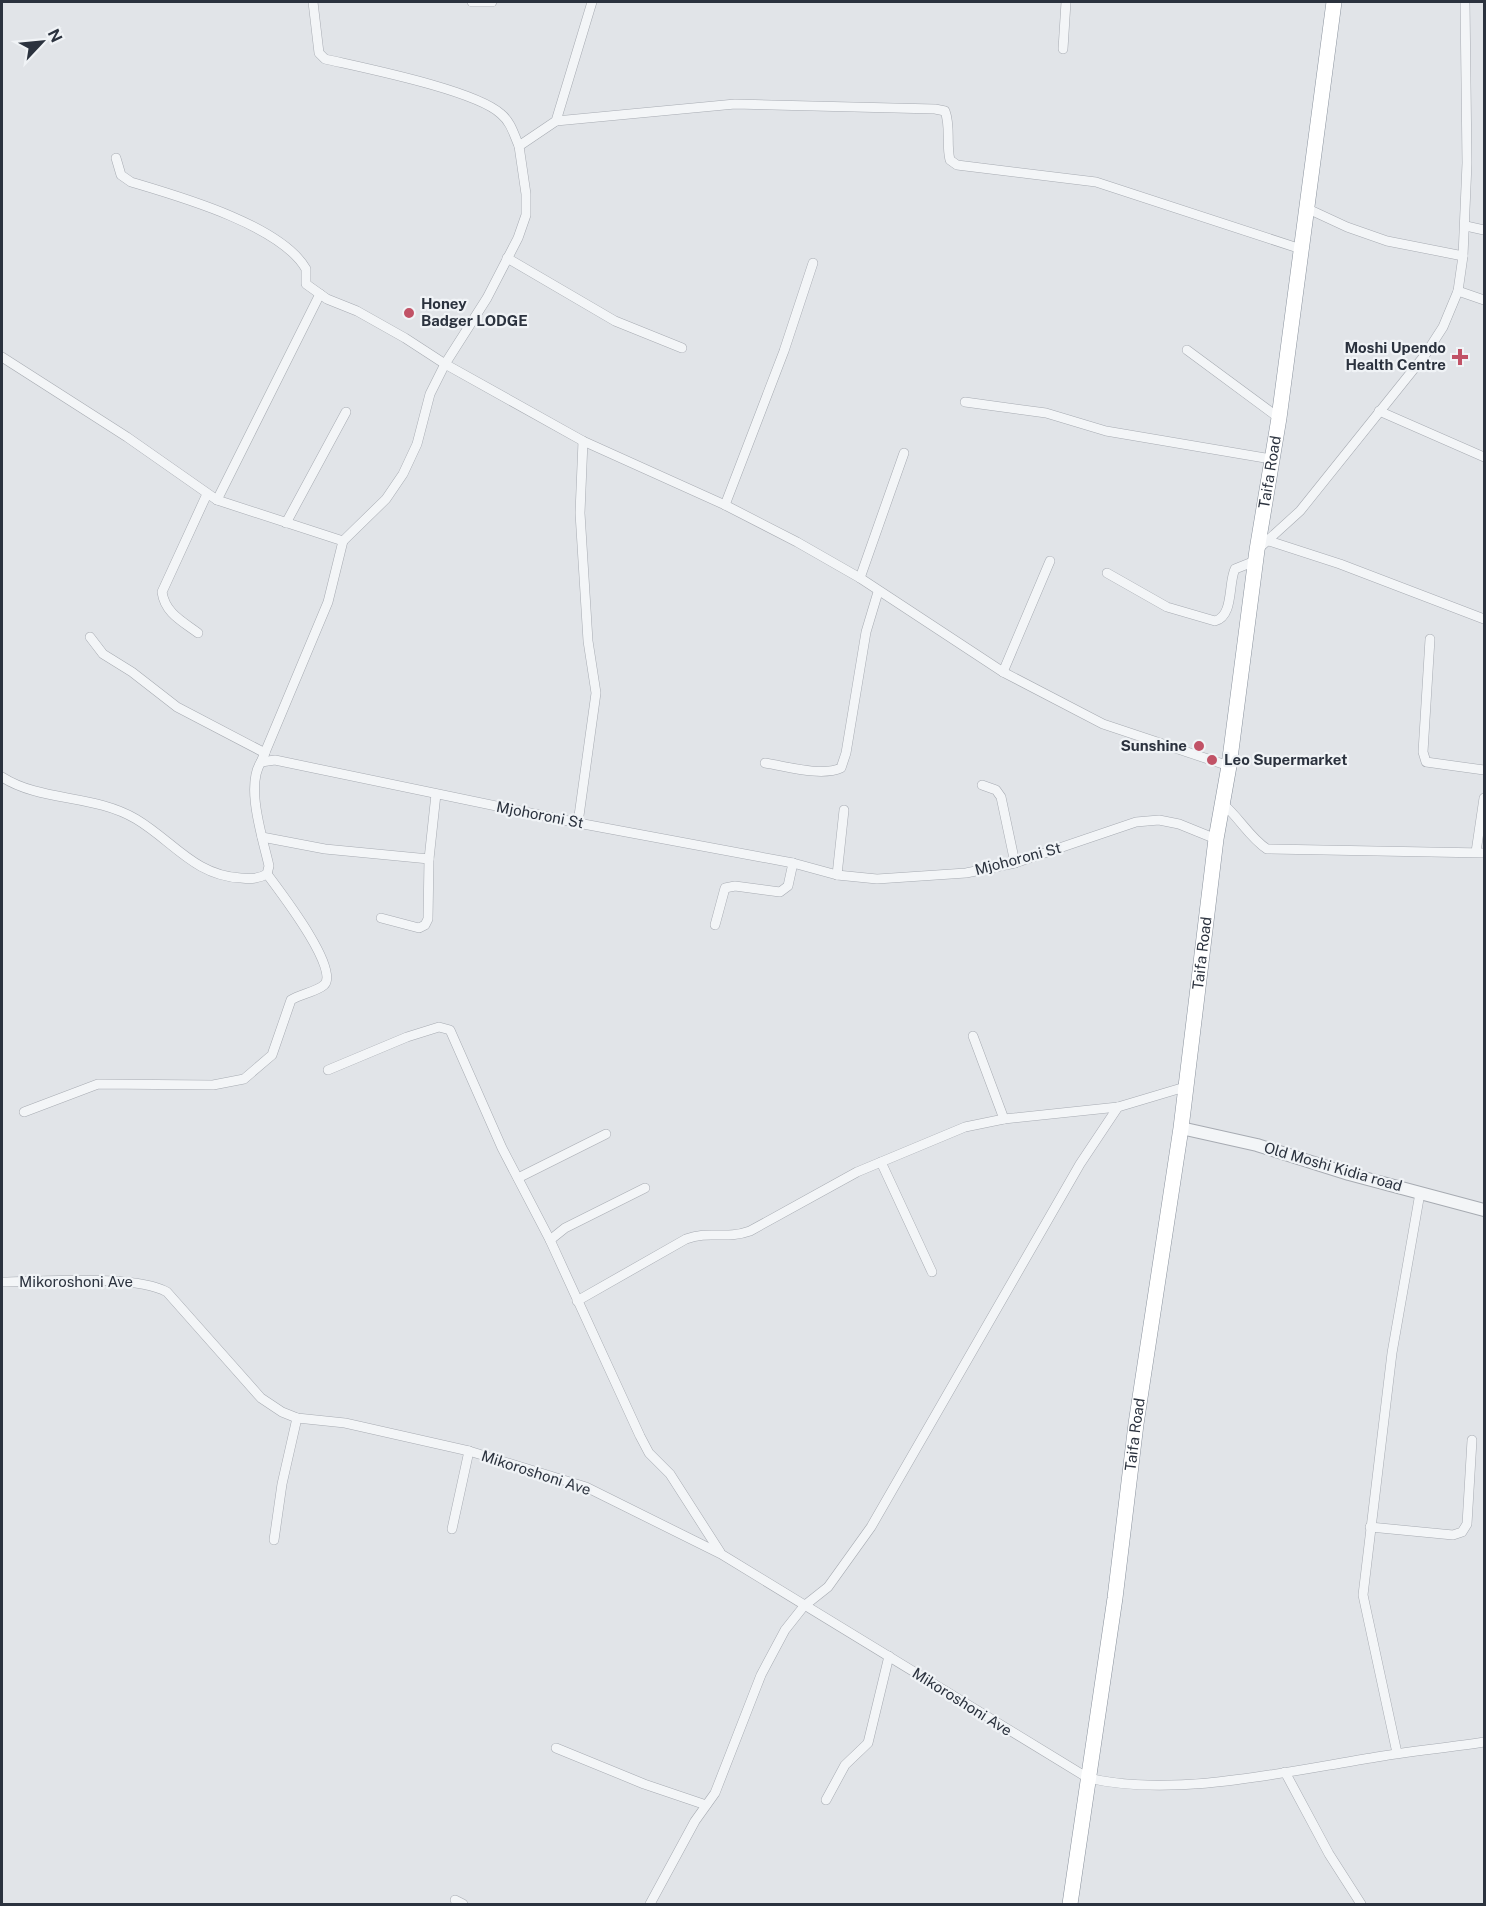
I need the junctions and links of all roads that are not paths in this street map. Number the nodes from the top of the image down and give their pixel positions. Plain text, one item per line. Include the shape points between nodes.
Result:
1 (313, 2) edge
2 (472, 2) edge
3 (492, 2) edge
4 (592, 2) edge
5 (1066, 2) edge
6 (1334, 2) edge
7 (1465, 2) edge
8 (1063, 49) dead end
9 (556, 121) junction
10 (519, 146) junction
11 (116, 158) dead end
12 (1306, 208) junction
13 (1466, 226) junction
14 (1485, 230) edge
15 (1301, 249) junction
16 (1463, 256) junction
17 (507, 258) junction
18 (813, 263) dead end
19 (1458, 291) junction
20 (320, 294) junction
21 (1485, 300) edge
22 (682, 348) dead end
23 (1187, 350) dead end
24 (2, 357) edge
25 (445, 364) junction
26 (964, 402) dead end
27 (1379, 411) junction
28 (346, 412) dead end
29 (1279, 418) junction
30 (583, 441) junction
31 (904, 453) dead end
32 (1485, 457) edge
33 (1271, 459) junction
34 (207, 494) junction
35 (217, 500) junction
36 (725, 505) junction
37 (286, 523) junction
38 (343, 541) junction
39 (1260, 551) junction
40 (1050, 561) dead end
41 (1107, 573) dead end
42 (860, 578) junction
43 (878, 592) junction
44 (1485, 619) edge
45 (198, 633) dead end
46 (90, 637) dead end
47 (1430, 639) dead end
48 (1003, 672) junction
49 (265, 753) junction
50 (261, 762) junction
51 (765, 762) dead end
52 (1229, 766) junction
53 (1485, 770) edge
54 (2, 777) edge
55 (982, 785) dead end
56 (436, 794) junction
57 (1485, 798) edge
58 (1222, 803) junction
59 (844, 810) dead end
60 (578, 823) junction
61 (262, 837) junction
62 (1216, 839) junction
63 (1480, 853) edge
64 (429, 859) junction
65 (793, 863) junction
66 (1015, 863) junction
67 (267, 874) junction
68 (837, 875) junction
69 (381, 918) dead end
70 (715, 925) dead end
71 (973, 1036) dead end
72 (328, 1070) dead end
73 (1185, 1087) junction
74 (1118, 1107) junction
75 (24, 1112) dead end
76 (1004, 1119) junction
77 (1181, 1128) junction
78 (606, 1134) dead end
79 (882, 1162) junction
80 (518, 1178) junction
81 (645, 1188) dead end
82 (1420, 1192) junction
83 (1485, 1210) edge
84 (550, 1240) junction
85 (932, 1272) dead end
86 (2, 1282) edge
87 (577, 1301) junction
88 (297, 1418) junction
89 (1472, 1440) dead end
90 (469, 1450) junction
91 (1370, 1527) junction
92 (452, 1529) dead end
93 (274, 1540) dead end
94 (721, 1554) junction
95 (804, 1606) junction
96 (889, 1656) junction
97 (1485, 1742) edge
98 (556, 1748) dead end
99 (1397, 1753) junction
100 (1285, 1772) junction
101 (1088, 1778) junction
102 (826, 1800) dead end
103 (706, 1805) junction
104 (650, 1905) edge
105 (1070, 1905) edge
106 (1361, 1905) edge

1 - 10 street via 319,53 325,59 478,101 501,113
2 - 3 street
4 - 9 street
5 - 8 street
6 - 12 highway, Taifa Road
7 - 13 street
9 - 10 street
9 - 15 street via 735,104 935,108 945,111 948,151 950,160 957,165 1096,182
10 - 17 street via 526,215
11 - 20 street via 121,175 131,182 225,213 291,251 306,269 306,284
12 - 15 highway, Taifa Road
12 - 16 street via 1387,241
13 - 14 street
13 - 16 street
15 - 29 highway, Taifa Road
16 - 19 street
17 - 22 street via 615,321
17 - 25 street
18 - 36 street
19 - 21 street
19 - 27 street via 1443,327 1425,355
20 - 25 street via 405,338
20 - 35 street
23 - 29 street
24 - 34 street
25 - 30 street
25 - 38 street via 430,394 417,444 403,474 386,499
26 - 33 street via 1046,413 1106,431
27 - 32 street
27 - 39 street via 1328,479
28 - 37 street
29 - 33 highway, Taifa Road
30 - 36 street
30 - 60 street via 580,513 588,641 596,693
31 - 42 street
33 - 39 highway, Taifa Road
34 - 35 street
34 - 45 street via 162,592 171,613
35 - 37 street
36 - 42 street
37 - 38 street
38 - 49 street via 328,602
39 - 41 street via 1235,569 1227,611 1215,621 1167,607
39 - 44 street via 1340,564
39 - 52 highway, Taifa Road
40 - 48 street
42 - 43 street
43 - 48 street
43 - 51 street via 866,632 841,768 816,770
46 - 49 street via 103,654 177,708
47 - 53 street via 1423,752 1426,762
48 - 52 street via 1103,724
49 - 50 street
50 - 56 street, Mjohoroni St via 275,760
50 - 61 street via 254,772
52 - 58 highway, Taifa Road
54 - 67 street via 26,788 123,812 201,869 225,878 258,879
55 - 66 street via 996,790 1001,797
56 - 60 street, Mjohoroni St
56 - 64 street
57 - 63 street
58 - 62 highway, Taifa Road
58 - 63 street via 1238,817 1255,842 1267,849
59 - 68 street
60 - 65 street, Mjohoroni St
61 - 64 street via 325,849
61 - 67 street via 269,866
62 - 66 street, Mjohoroni St via 1179,824 1159,820 1136,822
62 - 73 highway, Taifa Road
64 - 69 street via 428,919 424,926
65 - 68 street, Mjohoroni St
65 - 70 street via 788,886 780,892 725,888
66 - 68 street, Mjohoroni St via 917,878
67 - 75 street via 302,923 328,978 324,985 291,1000 272,1055 244,1079 234,1082 98,1084
71 - 76 street
72 - 80 street via 438,1027 450,1030
73 - 74 street
73 - 77 highway, Taifa Road
74 - 76 street
74 - 95 street via 1080,1164 871,1527 828,1587
76 - 79 street via 965,1127
77 - 82 street, Old Moshi Kidia road via 1257,1145
77 - 101 highway, Taifa Road
78 - 80 street
79 - 85 street
79 - 87 street via 733,1238 701,1233 686,1239
80 - 84 street
81 - 84 street via 565,1228
82 - 83 street, Old Moshi Kidia road
82 - 91 street via 1392,1353
84 - 87 street
86 - 88 street, Mikoroshoni Ave via 131,1282 157,1286 167,1292 261,1398
87 - 94 street via 649,1453 674,1481
88 - 90 street, Mikoroshoni Ave via 345,1423
88 - 93 street
89 - 91 street via 1467,1524 1462,1532 1453,1535
90 - 92 street
90 - 94 street, Mikoroshoni Ave via 586,1487
91 - 99 street via 1363,1595
94 - 95 street, Mikoroshoni Ave
95 - 96 street, Mikoroshoni Ave
95 - 103 street via 761,1675 715,1793
96 - 101 street, Mikoroshoni Ave
96 - 102 street via 868,1743 845,1765
97 - 99 street
98 - 103 street
99 - 100 street
100 - 101 street via 1139,1786
100 - 106 street
101 - 105 highway, Taifa Road
103 - 104 street

